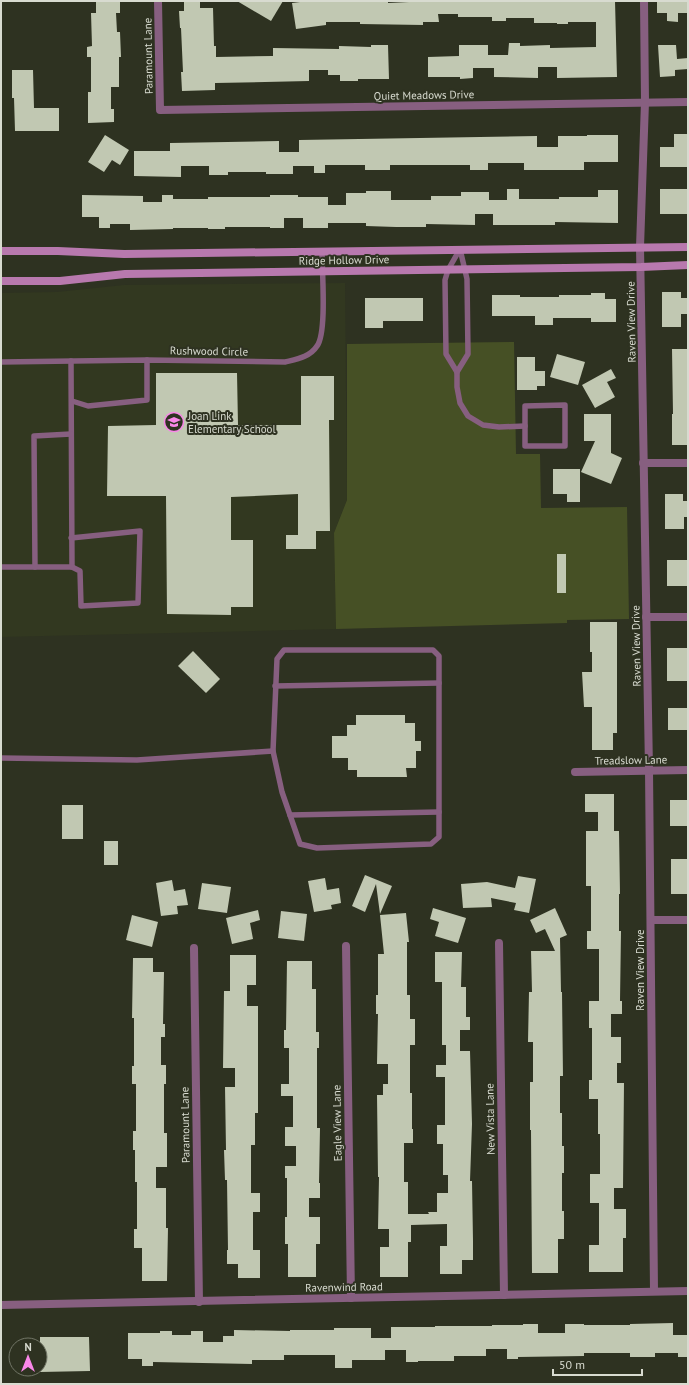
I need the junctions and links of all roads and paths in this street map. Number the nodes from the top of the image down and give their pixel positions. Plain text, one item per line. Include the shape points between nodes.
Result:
1 (158, 1) edge
2 (644, 1) edge
3 (645, 102) junction
4 (688, 102) edge
5 (160, 110) joint
6 (640, 247) junction
7 (688, 247) edge
8 (460, 249) junction
9 (1, 252) edge
10 (322, 252) junction
11 (688, 265) edge
12 (641, 267) junction
13 (448, 270) junction
14 (465, 270) junction
15 (322, 272) junction
16 (1, 281) edge
17 (147, 360) junction
18 (71, 361) junction
19 (1, 362) edge
20 (457, 372) junction
21 (72, 401) junction
22 (525, 426) junction
23 (71, 434) junction
24 (643, 463) junction
25 (688, 463) edge
26 (71, 538) junction
27 (35, 566) junction
28 (72, 566) junction
29 (1, 567) edge
30 (646, 617) junction
31 (688, 617) edge
32 (439, 683) junction
33 (275, 686) junction
34 (273, 751) junction
35 (1, 758) edge
36 (649, 770) junction
37 (688, 770) edge
38 (575, 772) dead end
39 (439, 812) junction
40 (290, 815) junction
41 (651, 920) junction
42 (688, 920) edge
43 (499, 942) dead end
44 (346, 946) dead end
45 (194, 948) dead end
46 (654, 1291) junction
47 (688, 1291) edge
48 (504, 1295) junction
49 (351, 1298) junction
50 (199, 1302) junction
51 (1, 1305) edge

1 - 5 street, Paramount Lane
2 - 3 street, Raven View Drive
3 - 4 street, Quiet Meadows Drive
3 - 5 street, Quiet Meadows Drive
3 - 6 street, Raven View Drive
6 - 7 street, Ridge Hollow Drive
6 - 8 street, Ridge Hollow Drive
6 - 12 street, Raven View Drive
8 - 10 street, Ridge Hollow Drive
8 - 13 lane
8 - 14 lane
9 - 10 street, Ridge Hollow Drive
10 - 15 lane, Rushwood Circle
11 - 12 street, Ridge Hollow Drive
12 - 14 street, Ridge Hollow Drive
12 - 24 street, Raven View Drive
13 - 14 street, Ridge Hollow Drive
13 - 15 street, Ridge Hollow Drive
13 - 20 lane via 445,280 446,354
14 - 20 lane via 468,354
15 - 16 street, Ridge Hollow Drive via 125,274 60,281
15 - 17 lane, Rushwood Circle via 323,326 318,346 305,357 285,362
17 - 18 lane, Rushwood Circle
17 - 21 lane via 147,400 88,406
18 - 19 lane, Rushwood Circle
18 - 21 lane
20 - 22 lane via 460,403 468,416 483,425
21 - 23 lane
22 - 22 lane via 525,446 565,446 564,405 525,406
23 - 26 lane
23 - 27 lane via 34,436
24 - 25 street
24 - 30 street, Raven View Drive
26 - 28 lane
26 - 28 lane via 140,531 138,603 81,606 80,571
27 - 28 lane
27 - 29 lane
30 - 31 street
30 - 36 street, Raven View Drive
32 - 33 lane
32 - 33 lane via 439,656 433,650 284,650 277,659
32 - 39 lane
33 - 34 lane
34 - 35 lane via 137,760
34 - 40 lane
36 - 37 street, Treadslow Lane
36 - 38 street, Treadslow Lane
36 - 41 street, Raven View Drive
39 - 40 lane
39 - 40 lane via 439,837 431,844 317,848 300,844
41 - 42 street
41 - 46 street, Raven View Drive
43 - 48 street, New Vista Lane
44 - 49 street, Eagle View Lane
45 - 50 street, Paramount Lane
46 - 47 street, Ravenwind Road
46 - 48 street, Ravenwind Road
48 - 49 street, Ravenwind Road
49 - 50 street, Ravenwind Road
50 - 51 street, Ravenwind Road

